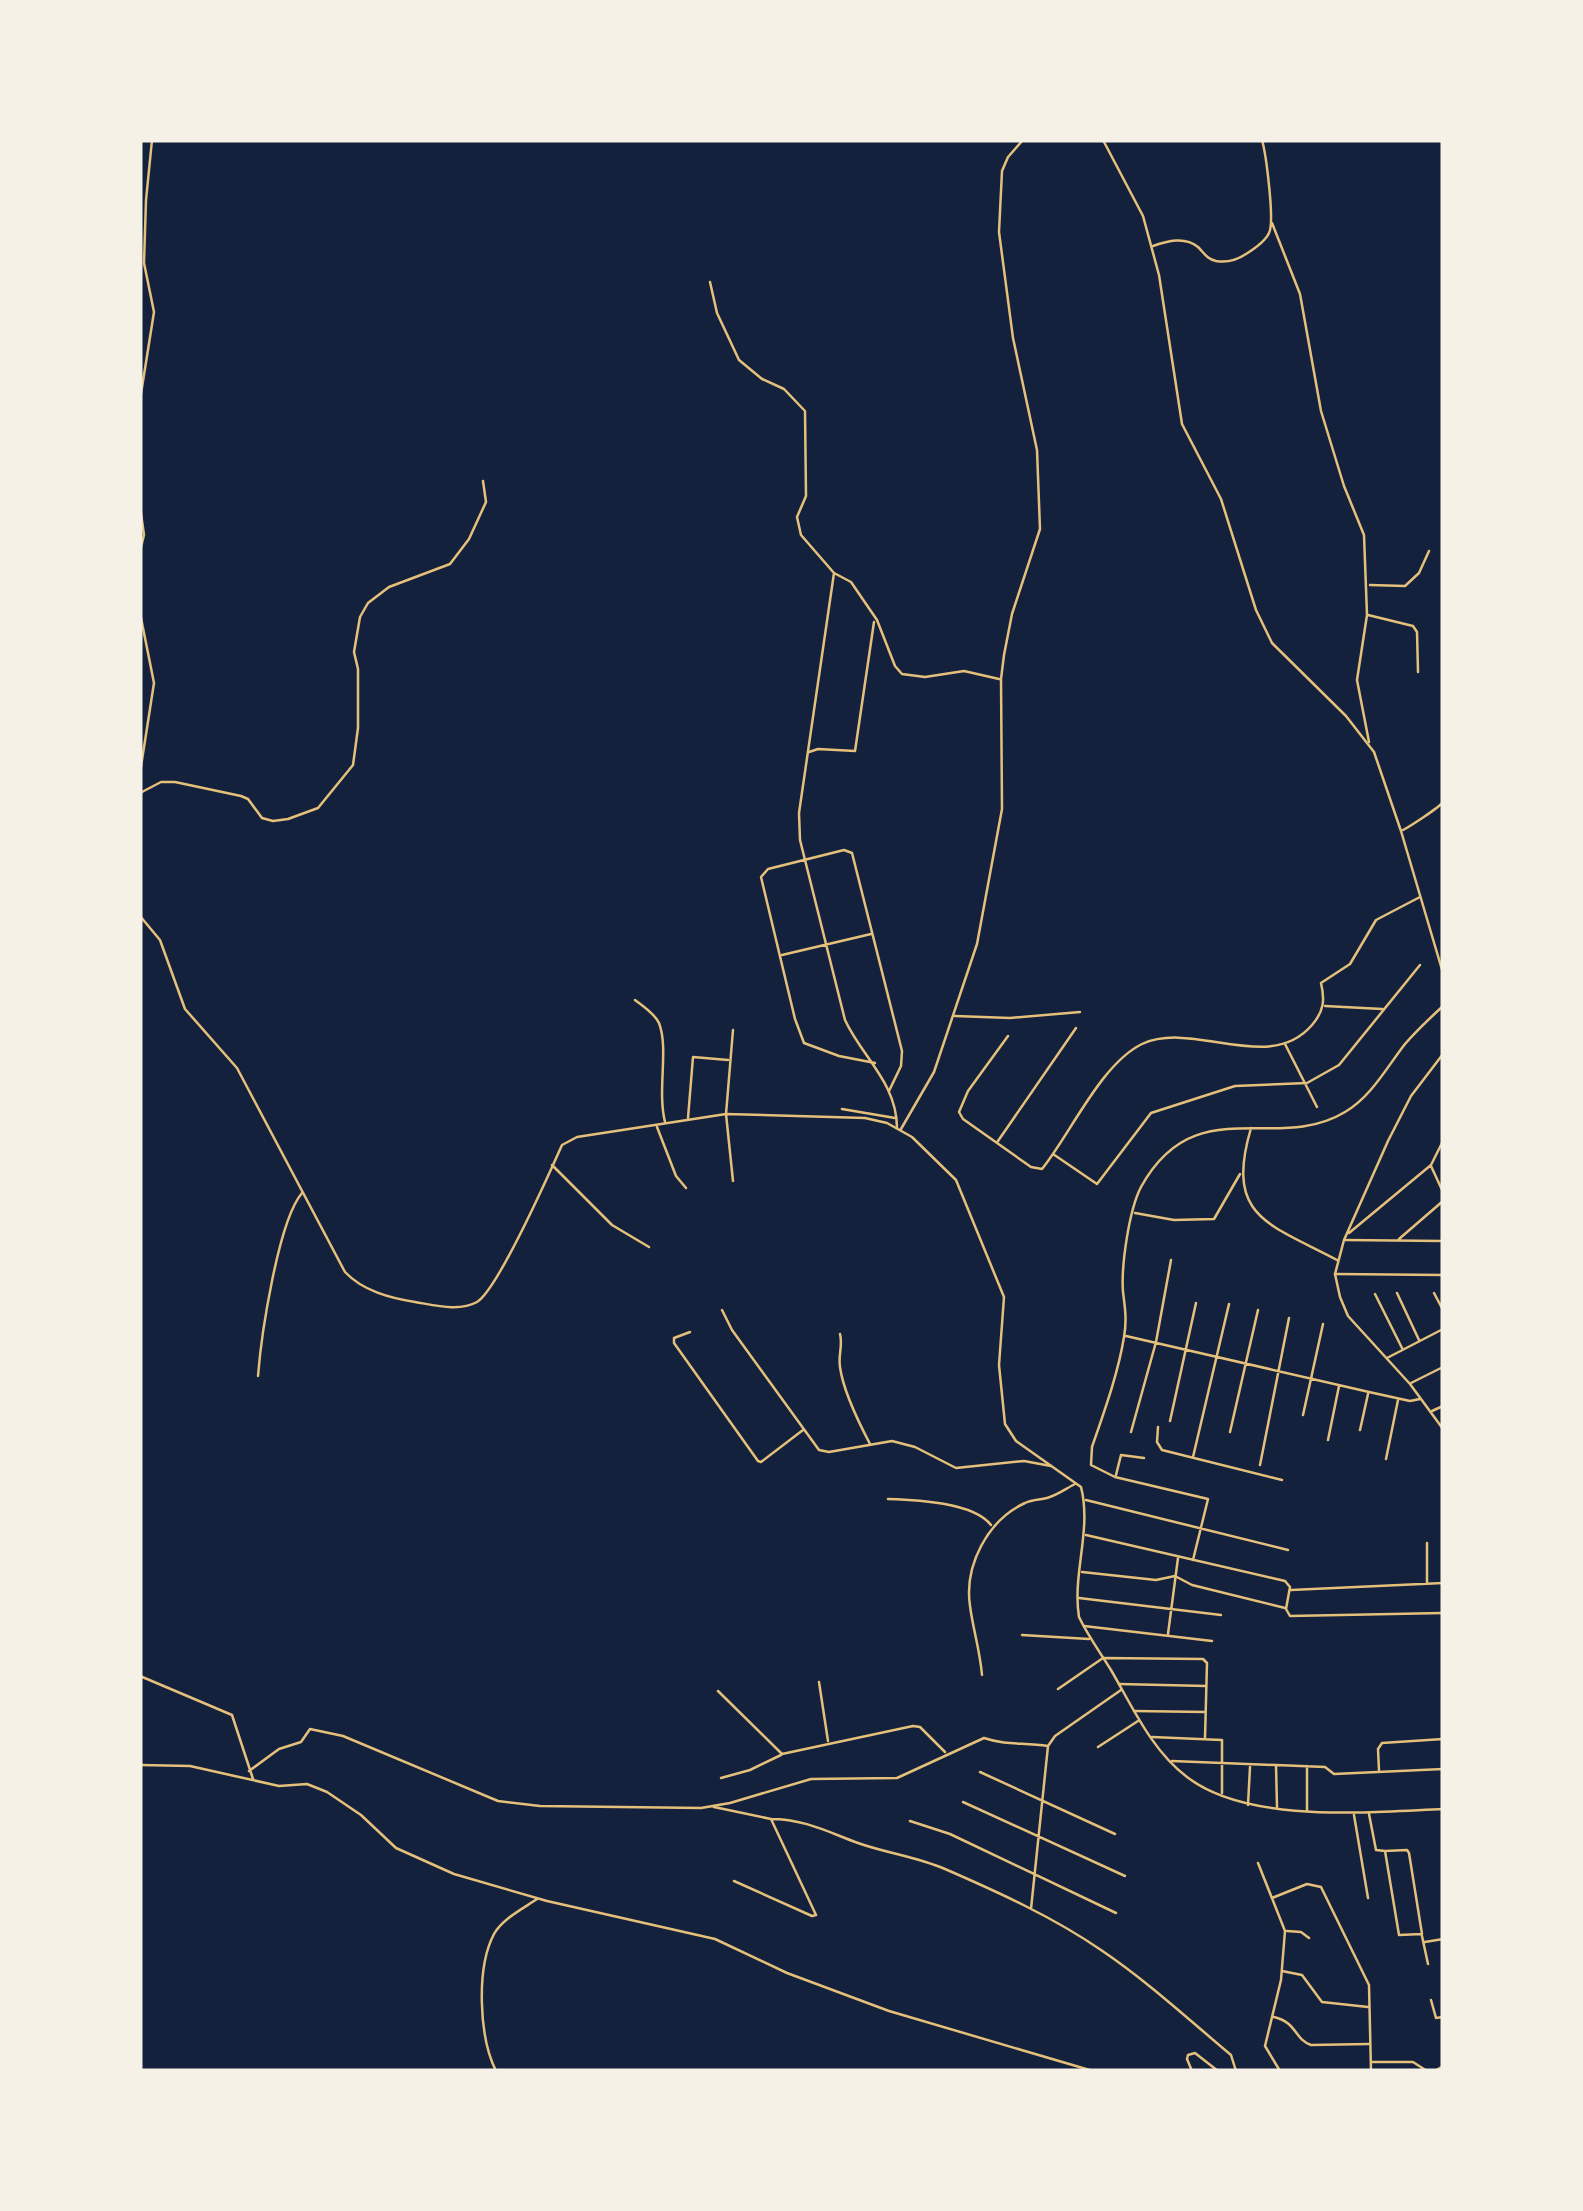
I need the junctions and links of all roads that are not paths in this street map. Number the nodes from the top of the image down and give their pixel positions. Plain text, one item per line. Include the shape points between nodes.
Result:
1 (152, 140) edge
2 (1023, 140) edge
3 (1103, 140) edge
4 (1262, 140) edge
5 (1272, 224) junction
6 (1152, 246) junction
7 (710, 282) dead end
8 (140, 400) edge
9 (483, 480) dead end
10 (140, 506) edge
11 (140, 551) edge
12 (1429, 551) dead end
13 (834, 573) junction
14 (1368, 585) junction
15 (140, 613) edge
16 (1367, 615) junction
17 (875, 618) junction
18 (1418, 672) dead end
19 (1001, 680) junction
20 (1368, 743) junction
21 (808, 752) junction
22 (140, 774) edge
23 (140, 793) edge
24 (1443, 802) edge
25 (1402, 830) junction
26 (805, 860) junction
27 (1422, 896) junction
28 (140, 916) edge
29 (872, 934) junction
30 (826, 943) junction
31 (780, 955) junction
32 (1420, 965) dead end
33 (1443, 973) edge
34 (636, 1000) dead end
35 (1323, 1006) junction
36 (1443, 1006) edge
37 (1384, 1009) junction
38 (1080, 1012) dead end
39 (953, 1016) junction
40 (1076, 1028) dead end
41 (733, 1030) dead end
42 (1008, 1036) dead end
43 (1284, 1042) junction
44 (1443, 1054) edge
45 (730, 1060) junction
46 (874, 1063) junction
47 (1307, 1083) junction
48 (888, 1091) junction
49 (1318, 1108) dead end
50 (842, 1109) dead end
51 (726, 1114) junction
52 (688, 1118) junction
53 (896, 1118) junction
54 (665, 1124) junction
55 (657, 1126) junction
56 (1251, 1127) junction
57 (899, 1129) junction
58 (1443, 1141) edge
59 (997, 1142) junction
60 (1054, 1154) junction
61 (1431, 1164) junction
62 (552, 1165) junction
63 (1241, 1172) junction
64 (732, 1181) dead end
65 (686, 1188) dead end
66 (303, 1192) junction
67 (1443, 1192) edge
68 (1443, 1200) edge
69 (1132, 1212) junction
70 (1349, 1233) junction
71 (1344, 1240) junction
72 (1398, 1240) junction
73 (1443, 1241) edge
74 (648, 1247) dead end
75 (1172, 1260) dead end
76 (1337, 1260) junction
77 (1335, 1274) junction
78 (1443, 1275) edge
79 (1397, 1293) dead end
80 (1434, 1293) dead end
81 (1375, 1294) dead end
82 (1196, 1303) dead end
83 (1229, 1304) dead end
84 (722, 1310) dead end
85 (1258, 1310) dead end
86 (1443, 1310) edge
87 (1289, 1318) dead end
88 (1323, 1324) dead end
89 (1443, 1329) edge
90 (690, 1332) dead end
91 (840, 1334) dead end
92 (1124, 1336) junction
93 (1419, 1341) junction
94 (1156, 1342) junction
95 (1186, 1350) junction
96 (1403, 1350) junction
97 (1217, 1357) junction
98 (1386, 1358) junction
99 (1247, 1364) junction
100 (1443, 1367) edge
101 (1278, 1371) junction
102 (258, 1376) dead end
103 (1311, 1378) junction
104 (1410, 1384) junction
105 (1340, 1385) junction
106 (1368, 1392) junction
107 (1398, 1398) junction
108 (1422, 1398) junction
109 (1443, 1406) edge
110 (1431, 1412) junction
111 (1303, 1415) dead end
112 (1170, 1421) dead end
113 (1158, 1427) dead end
114 (1443, 1429) edge
115 (804, 1430) junction
116 (1360, 1430) dead end
117 (1131, 1432) dead end
118 (1230, 1432) dead end
119 (1328, 1440) dead end
120 (870, 1444) junction
121 (1144, 1458) dead end
122 (1193, 1458) junction
123 (1386, 1459) dead end
124 (1260, 1465) dead end
125 (1052, 1467) junction
126 (1116, 1477) junction
127 (1282, 1480) dead end
128 (1076, 1484) junction
129 (888, 1499) dead end
130 (1083, 1500) junction
131 (992, 1526) junction
132 (1202, 1528) junction
133 (1084, 1534) junction
134 (1427, 1542) dead end
135 (1288, 1550) dead end
136 (1178, 1556) junction
137 (1193, 1560) junction
138 (1082, 1572) junction
139 (1174, 1576) junction
140 (1443, 1583) edge
141 (1427, 1584) junction
142 (1289, 1590) junction
143 (1078, 1598) junction
144 (1170, 1609) junction
145 (1286, 1609) junction
146 (1443, 1613) edge
147 (1222, 1615) dead end
148 (1083, 1626) junction
149 (1022, 1635) dead end
150 (1167, 1636) junction
151 (1090, 1639) junction
152 (1212, 1641) dead end
153 (1102, 1658) junction
154 (982, 1675) dead end
155 (140, 1676) edge
156 (819, 1682) dead end
157 (1118, 1684) junction
158 (1206, 1686) junction
159 (1058, 1689) dead end
160 (1121, 1690) junction
161 (718, 1692) dead end
162 (1133, 1711) junction
163 (1206, 1712) junction
164 (1139, 1720) junction
165 (1152, 1737) junction
166 (1205, 1738) junction
167 (1443, 1739) edge
168 (828, 1742) junction
169 (1048, 1746) junction
170 (1098, 1747) dead end
171 (946, 1752) junction
172 (782, 1754) junction
173 (1172, 1762) junction
174 (1222, 1763) junction
175 (1250, 1764) junction
176 (140, 1765) edge
177 (1276, 1765) junction
178 (1307, 1766) junction
179 (1443, 1770) edge
180 (249, 1771) junction
181 (980, 1772) dead end
182 (1379, 1772) junction
183 (721, 1778) dead end
184 (253, 1780) junction
185 (1222, 1796) junction
186 (1042, 1800) junction
187 (963, 1802) dead end
188 (1248, 1805) junction
189 (712, 1807) junction
190 (1276, 1807) junction
191 (1443, 1809) edge
192 (1307, 1810) junction
193 (1369, 1812) junction
194 (1354, 1813) junction
195 (771, 1819) junction
196 (910, 1821) dead end
197 (1115, 1834) dead end
198 (1037, 1836) junction
199 (1385, 1851) junction
200 (1258, 1862) dead end
201 (1034, 1874) junction
202 (1125, 1876) dead end
203 (734, 1881) dead end
204 (538, 1898) junction
205 (1272, 1898) junction
206 (1368, 1898) dead end
207 (1031, 1910) junction
208 (1116, 1913) dead end
209 (1285, 1931) junction
210 (1422, 1934) junction
211 (1309, 1938) dead end
212 (1443, 1939) edge
213 (1423, 1942) junction
214 (1428, 1964) dead end
215 (1282, 1970) junction
216 (1431, 2000) dead end
217 (1370, 2007) junction
218 (1273, 2016) junction
219 (1443, 2017) edge
220 (1371, 2044) junction
221 (1371, 2062) junction
222 (1443, 2066) edge
223 (496, 2071) edge
224 (1093, 2071) edge
225 (1192, 2071) edge
226 (1218, 2071) edge
227 (1236, 2071) edge
228 (1280, 2071) edge
229 (1371, 2071) edge
230 (1427, 2071) edge
231 (1436, 2071) edge

1 - 8 street via 144,263 154,312
2 - 19 street via 1002,171 1000,232 1037,450 1040,529 1012,614
3 - 6 street via 1129,184
4 - 5 street
5 - 6 street via 1262,242 1231,261 1212,260 1183,241
5 - 14 street via 1300,294 1321,411 1364,535
6 - 20 street via 1182,424 1221,499 1262,626
7 - 13 street via 739,360 784,388 805,411 806,496 797,517 801,535
9 - 23 street via 486,502 450,564 390,587 360,617 353,765 318,808 273,822 241,796 176,782
10 - 11 street
12 - 14 street via 1405,586
13 - 17 street via 851,582
13 - 21 street
14 - 16 street
15 - 22 street via 154,683
16 - 18 street via 1413,626
16 - 20 street via 1357,680
17 - 19 street via 902,674 964,671
17 - 21 street via 855,751
19 - 39 street via 1002,809 977,944
20 - 25 street
21 - 26 street via 799,812
24 - 25 street
25 - 27 street
26 - 29 street via 852,853
26 - 30 street
26 - 31 street via 768,868 761,877
27 - 33 street
27 - 35 street via 1376,920 1350,964 1321,983
28 - 66 street via 160,940 185,1009 238,1068
29 - 30 street
29 - 48 street via 902,1050 902,1066
30 - 31 street
30 - 46 street via 845,1020
31 - 46 street via 804,1043
32 - 37 street
34 - 54 street via 659,1024
35 - 37 street
35 - 43 street via 1308,1030
36 - 56 street via 1343,1114 1320,1124
37 - 47 street via 1350,1055
38 - 39 street
39 - 57 street via 934,1072
40 - 59 street
41 - 45 street
42 - 59 street via 959,1112
43 - 47 street
43 - 60 street via 1244,1046 1178,1037 1142,1045 1106,1077
44 - 70 street via 1404,1109
45 - 51 street
45 - 52 street via 692,1057
46 - 48 street
47 - 49 street
47 - 60 street via 1234,1086 1151,1113 1097,1184
48 - 53 street
50 - 53 street
51 - 52 street
51 - 57 street via 865,1118
51 - 64 street
52 - 54 street
53 - 57 street
54 - 55 street
55 - 62 street via 570,1140
55 - 65 street
56 - 63 street
56 - 69 street via 1206,1131 1176,1148 1141,1188
57 - 125 street via 952,1174 968,1203 1004,1298 1005,1424
58 - 61 street
59 - 60 street via 1036,1170
61 - 67 street
61 - 70 street
62 - 66 street via 484,1296 464,1307 395,1298 355,1281
62 - 74 street via 612,1225
63 - 69 street via 1214,1218
63 - 76 street via 1242,1187 1262,1218
66 - 102 street via 272,1280
68 - 72 street
69 - 92 street
70 - 71 street
71 - 72 street
71 - 76 street
72 - 73 street
75 - 94 street
76 - 77 street
77 - 78 street
77 - 98 street via 1348,1316
79 - 93 street
80 - 86 street
81 - 96 street
82 - 95 street
83 - 97 street
84 - 115 street
85 - 99 street
87 - 101 street
88 - 103 street
89 - 93 street
90 - 115 street via 674,1344 758,1461
91 - 120 street via 840,1368
92 - 94 street
92 - 126 street via 1092,1447 1091,1465
93 - 96 street
94 - 95 street
94 - 117 street
95 - 97 street
95 - 112 street
96 - 98 street
97 - 99 street
97 - 122 street
98 - 104 street
99 - 101 street
99 - 118 street
100 - 104 street
101 - 103 street
101 - 124 street
103 - 105 street
103 - 111 street
104 - 108 street
105 - 106 street
105 - 119 street
106 - 107 street
106 - 116 street
107 - 108 street
107 - 123 street
108 - 110 street
109 - 110 street
110 - 114 street
113 - 122 street via 1162,1450
115 - 120 street via 824,1452
120 - 125 street via 902,1442 956,1468 1024,1461
121 - 126 street via 1120,1455
122 - 127 street
125 - 128 street
126 - 132 street via 1205,1497
128 - 130 street
128 - 131 street via 1026,1502
129 - 131 street via 976,1512
130 - 132 street
130 - 133 street
131 - 154 street via 970,1584
132 - 135 street
132 - 137 street
133 - 136 street
133 - 138 street
134 - 141 street
136 - 137 street
136 - 139 street
137 - 142 street via 1285,1581
138 - 139 street
138 - 143 street
139 - 144 street
139 - 145 street
140 - 141 street
141 - 142 street
142 - 145 street
143 - 144 street
143 - 148 street
144 - 147 street
144 - 150 street
145 - 146 street via 1293,1617
148 - 150 street
148 - 151 street
149 - 151 street
150 - 152 street
151 - 153 street
153 - 157 street
153 - 158 street via 1203,1659
153 - 159 street
155 - 180 street via 232,1715
156 - 168 street
157 - 158 street
157 - 160 street
158 - 163 street
160 - 162 street
160 - 169 street
161 - 172 street
162 - 163 street
162 - 164 street
163 - 166 street
164 - 165 street
164 - 170 street
165 - 166 street
165 - 173 street
166 - 174 street via 1222,1740
167 - 182 street via 1382,1744
168 - 171 street via 913,1726
168 - 172 street
169 - 171 street via 1005,1746 984,1738
169 - 186 street
171 - 189 street via 896,1778 811,1779
172 - 183 street
173 - 174 street
173 - 185 street
174 - 175 street
174 - 185 street
175 - 177 street
175 - 188 street
176 - 184 street via 190,1766
177 - 178 street
177 - 190 street
178 - 182 street via 1334,1774
178 - 192 street
179 - 182 street
180 - 184 street
180 - 189 street via 318,1729 498,1801
181 - 186 street
184 - 204 street via 327,1792 396,1848 454,1874
185 - 188 street
186 - 197 street
186 - 198 street
187 - 198 street
188 - 190 street
189 - 195 street
190 - 192 street
191 - 193 street
192 - 194 street
193 - 194 street
193 - 199 street via 1376,1850
194 - 206 street
195 - 203 street via 816,1915
195 - 207 street via 828,1829 941,1867
196 - 201 street
198 - 201 street
198 - 202 street
199 - 210 street via 1399,1935
199 - 210 street via 1408,1850
200 - 205 street
201 - 207 street
201 - 208 street
204 - 223 street via 495,1933 482,1980 487,2052
204 - 224 street via 715,1939 889,2010
205 - 209 street
205 - 217 street via 1307,1884 1322,1887 1370,1985
207 - 227 street via 1142,1980 1231,2055
209 - 211 street
209 - 215 street
210 - 213 street
212 - 213 street
213 - 214 street
215 - 217 street via 1302,1975 1322,2002
215 - 218 street
216 - 219 street via 1436,2018
217 - 220 street
218 - 220 street via 1288,2021 1311,2045
218 - 228 street via 1265,2046
220 - 221 street
221 - 229 street
221 - 230 street via 1413,2062
222 - 231 street
225 - 226 street via 1187,2059 1195,2053

